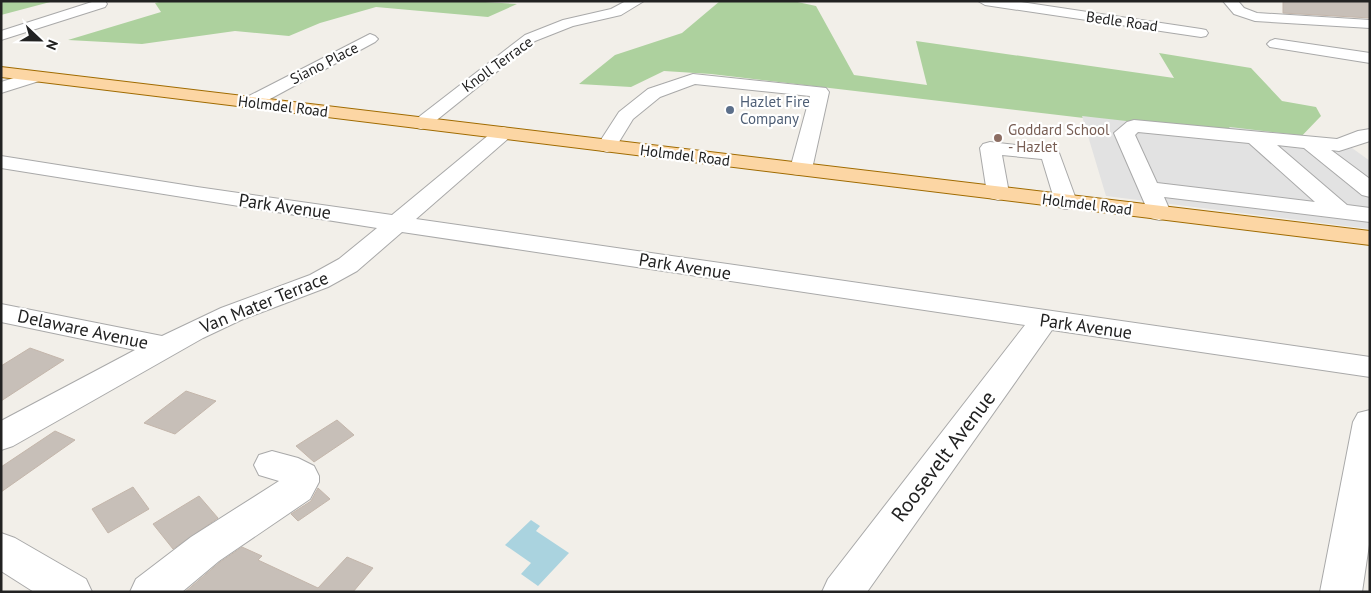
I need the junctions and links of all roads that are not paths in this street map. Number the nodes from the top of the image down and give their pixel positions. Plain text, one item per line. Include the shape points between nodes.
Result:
1 (637, 1) edge
2 (985, 1) edge
3 (1230, 1) edge
4 (1102, 3) dead end
5 (100, 4) dead end
6 (1093, 17) junction
7 (1370, 24) edge
8 (1200, 33) dead end
9 (1, 36) edge
10 (370, 39) dead end
11 (1275, 44) dead end
12 (1368, 61) edge
13 (1, 72) edge
14 (34, 77) junction
15 (1, 88) edge
16 (250, 102) junction
17 (421, 122) junction
18 (503, 133) junction
19 (1370, 136) edge
20 (1256, 138) junction
21 (1310, 142) junction
22 (607, 146) junction
23 (1, 162) edge
24 (801, 169) junction
25 (1149, 189) junction
26 (1370, 190) edge
27 (998, 193) junction
28 (1066, 202) junction
29 (1341, 212) junction
30 (1159, 213) junction
31 (1370, 215) edge
32 (400, 223) junction
33 (1370, 238) edge
34 (1, 313) edge
35 (1044, 320) junction
36 (165, 346) junction
37 (1370, 367) edge
38 (1370, 422) edge
39 (1, 437) edge
40 (272, 465) dead end
41 (6, 560) edge
42 (71, 592) edge
43 (151, 592) edge
44 (843, 592) edge
45 (1341, 592) edge

1 - 17 street, Knoll Terrace via 616,12 568,23 530,38
2 - 6 street, Bedle Road
3 - 7 street via 1239,11 1255,17
4 - 6 street
5 - 9 street
6 - 8 street, Bedle Road
10 - 16 street, Siano Place
11 - 12 street
13 - 14 main road, Holmdel Road
14 - 15 street
14 - 16 main road, Holmdel Road
16 - 17 main road, Holmdel Road
17 - 18 main road, Holmdel Road
18 - 22 main road, Holmdel Road
18 - 32 street, Van Mater Terrace
19 - 21 street via 1339,145
20 - 21 street
20 - 25 street via 1134,126 1124,133
20 - 29 street
21 - 26 street
22 - 24 main road, Holmdel Road
22 - 24 street via 626,116 654,93 693,79 820,92
23 - 32 street, Park Avenue
24 - 27 main road, Holmdel Road
25 - 29 street
25 - 30 street
27 - 28 main road, Holmdel Road
27 - 28 street via 990,148 1051,154
28 - 30 main road, Holmdel Road
29 - 31 street
30 - 33 main road, Holmdel Road
32 - 35 street, Park Avenue
32 - 36 street, Van Mater Terrace via 360,258 336,273 231,314
34 - 36 street, Delaware Avenue
35 - 37 street, Park Avenue
35 - 44 street, Roosevelt Avenue
36 - 39 street, Van Mater Terrace
38 - 45 street
40 - 43 street via 302,476 297,489 205,549
41 - 42 street

